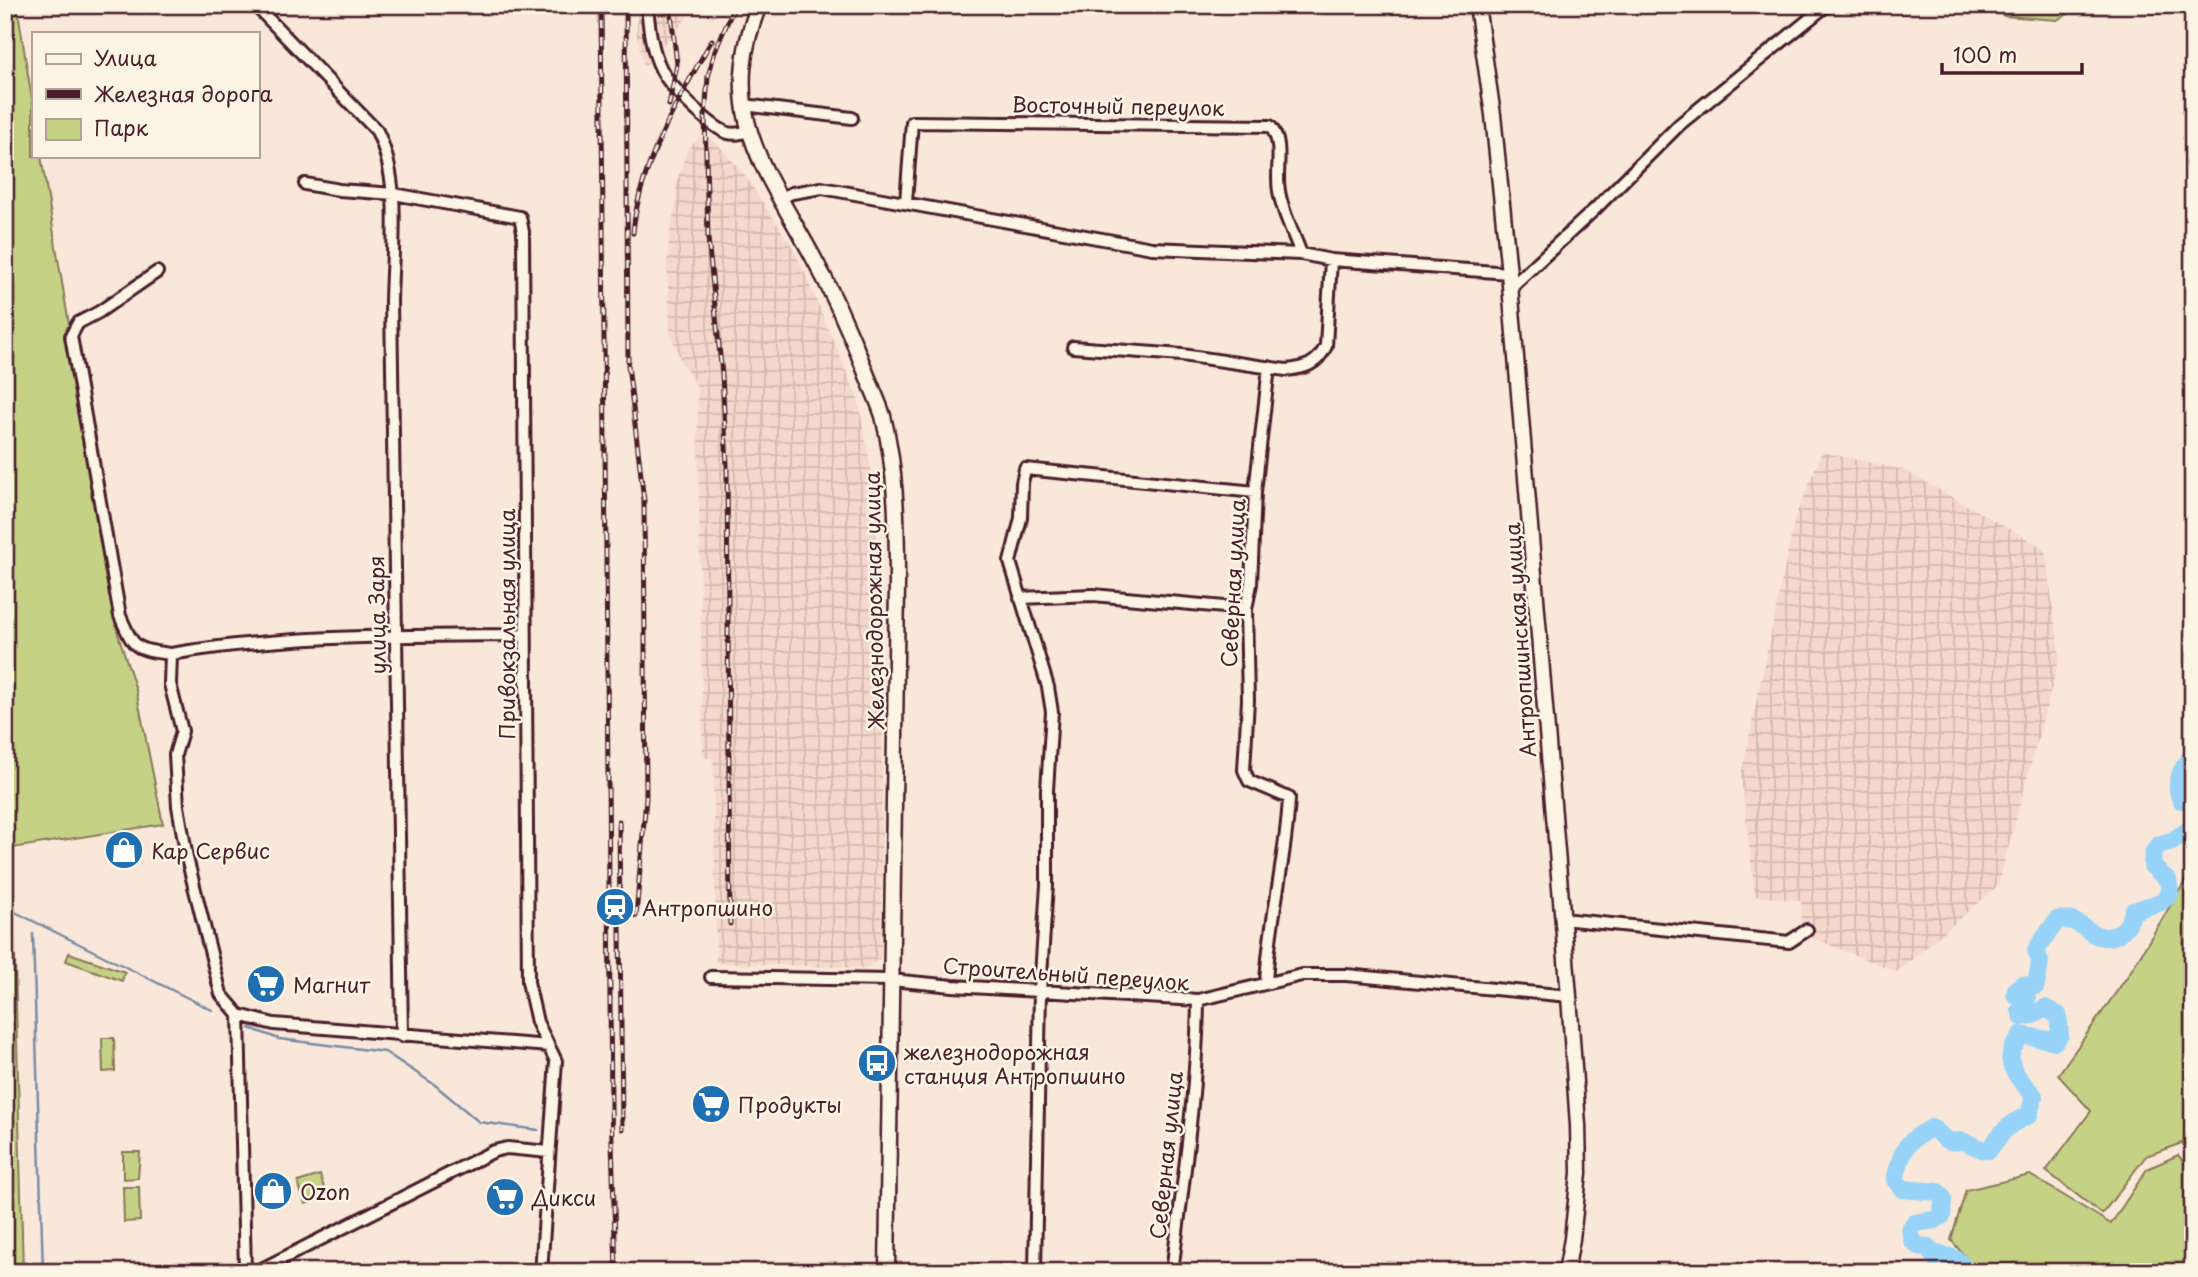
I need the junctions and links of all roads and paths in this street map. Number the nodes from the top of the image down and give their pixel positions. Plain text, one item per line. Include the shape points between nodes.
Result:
1 (255, 5) edge
2 (647, 5) edge
3 (759, 5) edge
4 (1477, 5) edge
5 (1828, 5) edge
6 (744, 105) junction
7 (852, 118) dead end
8 (749, 131) junction
9 (305, 184) dead end
10 (394, 194) junction
11 (779, 199) junction
12 (906, 202) junction
13 (1301, 254) junction
14 (1331, 260) junction
15 (158, 272) dead end
16 (1510, 273) junction
17 (1510, 288) junction
18 (1073, 347) dead end
19 (1269, 367) junction
20 (1255, 492) junction
21 (1020, 598) junction
22 (1246, 609) junction
23 (525, 635) junction
24 (395, 636) junction
25 (171, 654) junction
26 (1562, 919) junction
27 (1807, 930) dead end
28 (711, 977) dead end
29 (891, 980) junction
30 (1266, 983) junction
31 (1040, 990) junction
32 (1569, 996) junction
33 (1198, 1000) junction
34 (239, 1019) junction
35 (402, 1036) junction
36 (549, 1046) junction
37 (549, 1152) junction
38 (245, 1272) edge
39 (256, 1272) edge
40 (541, 1272) edge
41 (887, 1272) edge
42 (1035, 1272) edge
43 (1172, 1272) edge
44 (1566, 1272) edge

1 - 10 street, улица Заря via 377,131
2 - 8 street via 654,54 662,72 720,129 730,134
3 - 6 street, Железнодорожная улица via 743,61
4 - 16 street, Антропшинская улица
5 - 17 street via 1680,124
6 - 7 street
6 - 8 street, Железнодорожная улица
8 - 11 street, Железнодорожная улица
9 - 10 street
10 - 23 street, Привокзальная улица via 520,217
10 - 24 street, улица Заря
11 - 12 street via 822,188
11 - 29 street, Железнодорожная улица via 840,310 882,413 892,460 897,544
12 - 13 street via 1152,248
12 - 13 street, Восточный переулок via 912,122 1270,126 1278,148 1279,192
13 - 14 street
14 - 16 street
14 - 19 street via 1326,346 1321,357 1301,369
15 - 25 street via 78,323 71,336 120,616 131,641 141,650
16 - 17 street, Антропшинская улица
17 - 26 street, Антропшинская улица
18 - 19 street
19 - 20 street, Северная улица
20 - 21 street via 1025,469 1021,518 1010,562
20 - 22 street, Северная улица
21 - 22 street via 1093,595
21 - 31 street via 1052,712
22 - 30 street, Северная улица via 1244,770 1249,781 1289,798
23 - 24 street
23 - 36 street, Привокзальная улица via 528,982 537,1022
24 - 25 street via 232,644
24 - 35 street, улица Заря
25 - 34 street via 170,684 182,730 175,755 187,858 221,994
26 - 27 street via 1789,942
26 - 32 street, Антропшинская улица
28 - 29 street, Строительный переулок
29 - 31 street, Строительный переулок
29 - 41 street, Железнодорожная улица
30 - 32 street, Строительный переулок via 1302,975 1346,975
30 - 33 street, Строительный переулок
31 - 33 street, Строительный переулок
31 - 42 street
32 - 44 street, Антропшинская улица via 1579,1173
33 - 43 street, Северная улица
34 - 35 street
34 - 38 street
35 - 36 street
36 - 37 street, Привокзальная улица via 556,1061
37 - 39 street via 494,1151
37 - 40 street, Привокзальная улица

